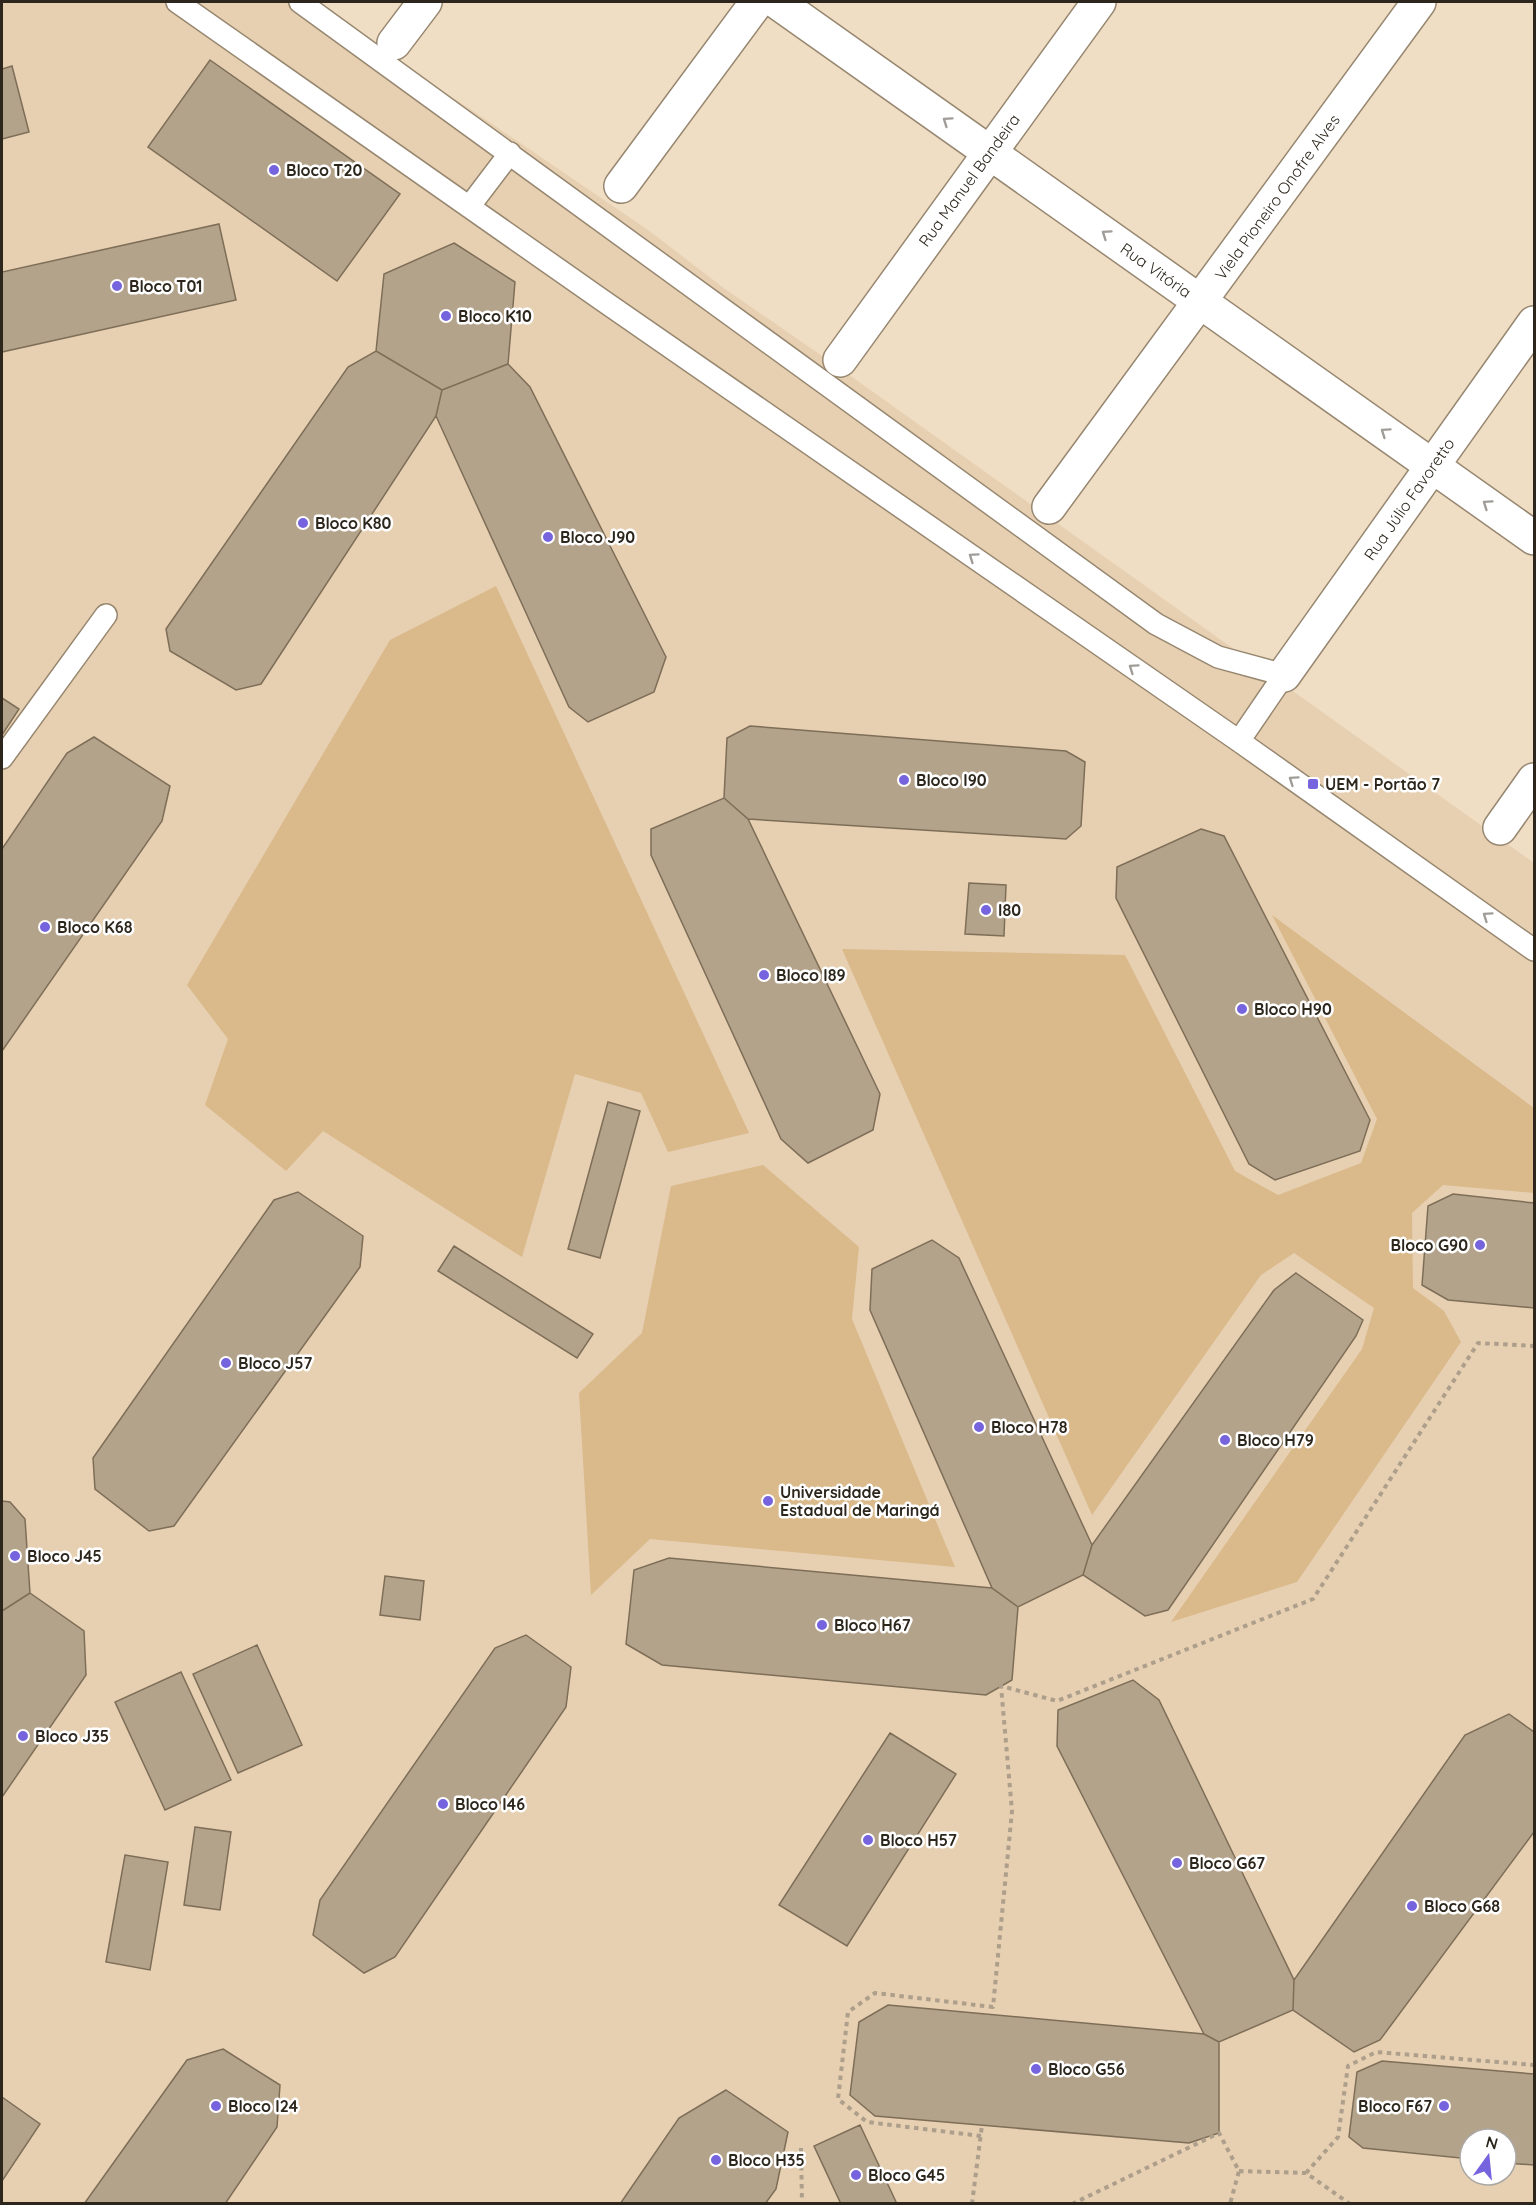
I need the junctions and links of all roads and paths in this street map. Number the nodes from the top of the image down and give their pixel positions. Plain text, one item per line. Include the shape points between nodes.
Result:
1 (177, 2) edge
2 (300, 2) edge
3 (425, 2) edge
4 (757, 2) edge
5 (777, 2) edge
6 (1099, 2) edge
7 (1419, 2) edge
8 (394, 43) dead end
9 (990, 152) junction
10 (510, 153) junction
11 (621, 186) dead end
12 (469, 207) junction
13 (1200, 301) junction
14 (1534, 322) edge
15 (840, 360) dead end
16 (1432, 466) junction
17 (1049, 507) dead end
18 (1534, 538) edge
19 (106, 615) dead end
20 (1284, 675) junction
21 (1239, 741) junction
22 (2, 758) edge
23 (1534, 780) edge
24 (1500, 828) dead end
25 (1534, 950) edge
26 (1534, 1346) edge
27 (1534, 2064) edge
28 (982, 2125) dead end
29 (981, 2136) junction
30 (801, 2148) dead end
31 (1239, 2171) junction
32 (1306, 2173) junction
33 (802, 2204) edge
34 (972, 2204) edge
35 (1072, 2204) edge
36 (1230, 2204) edge
37 (1350, 2204) edge

1 - 12 lane
2 - 10 lane
3 - 8 street
4 - 11 street
9 -> 5 street, Rua Vitória
6 - 9 street, Rua Manuel Bandeira
7 - 13 street, Viela Pioneiro Onofre Alves
13 -> 9 street, Rua Vitória
9 - 15 street, Rua Manuel Bandeira
10 - 12 lane
10 - 20 lane via 1156,624 1218,657
21 -> 12 lane
16 -> 13 street, Rua Vitória
13 - 17 street, Viela Pioneiro Onofre Alves
14 - 16 street, Rua Júlio Favoretto
18 -> 16 street, Rua Vitória
16 - 20 street, Rua Júlio Favoretto
19 - 22 lane
20 - 21 lane
25 -> 21 lane
23 - 24 street
26 - 29 path via 1478,1343 1313,1599 1057,1701 1001,1686 1012,1811 993,2007 875,1993 848,2012 838,2098 867,2122
27 - 32 path via 1376,2052 1348,2066 1338,2137
28 - 29 path
29 - 34 path
30 - 33 path
31 - 32 path
31 - 35 path via 1218,2133
31 - 36 path
32 - 37 path

